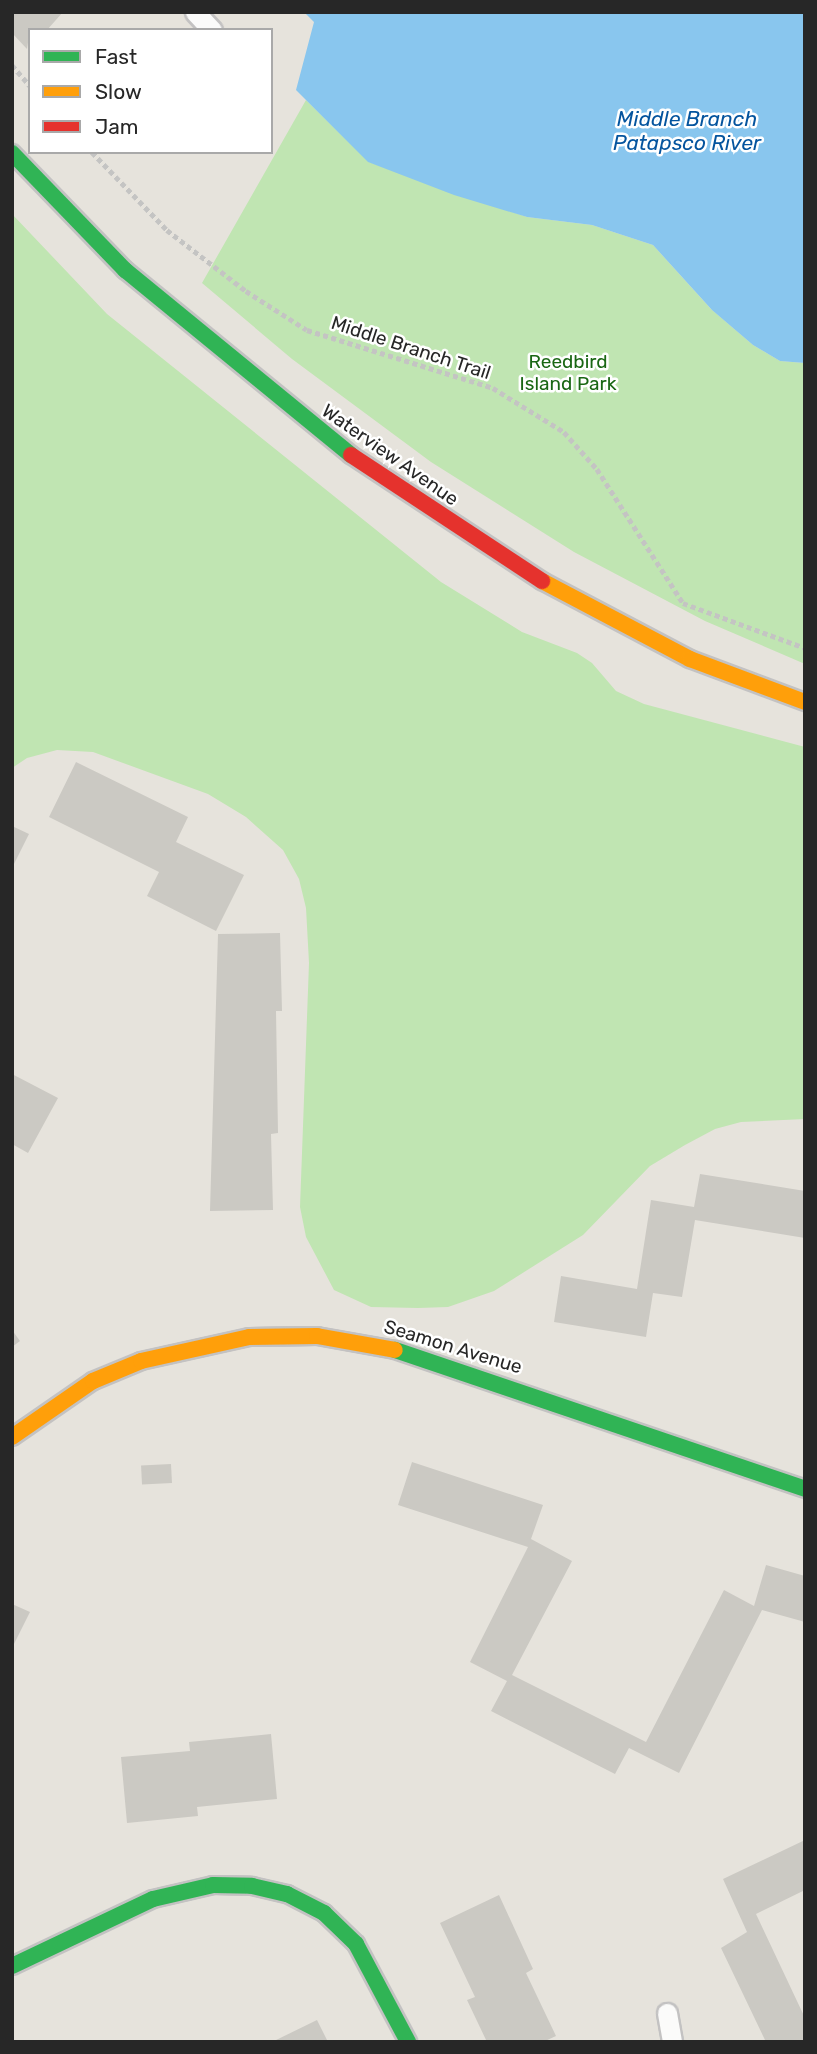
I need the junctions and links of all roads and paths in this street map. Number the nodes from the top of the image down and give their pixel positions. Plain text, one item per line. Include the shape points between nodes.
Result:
1 (195, 12) edge
2 (210, 28) edge
3 (12, 65) edge
4 (28, 84) edge
5 (12, 153) edge
6 (94, 154) edge
7 (805, 648) edge
8 (805, 702) edge
9 (12, 1437) edge
10 (805, 1489) edge
11 (12, 1966) edge
12 (667, 2013) dead end
13 (408, 2042) edge
14 (672, 2042) edge

1 - 2 lane
3 - 4 path
5 - 8 street, Waterview Avenue via 125,270 341,448 487,548 583,606 690,659
6 - 7 path, Middle Branch Trail via 167,230 246,291 307,330 493,388 564,432 597,469 683,603
9 - 10 street, Seamon Avenue via 93,1381 141,1361 249,1337 317,1336 381,1345
11 - 13 street via 153,1899 214,1885 252,1886 287,1894 324,1913 356,1944
12 - 14 lane

